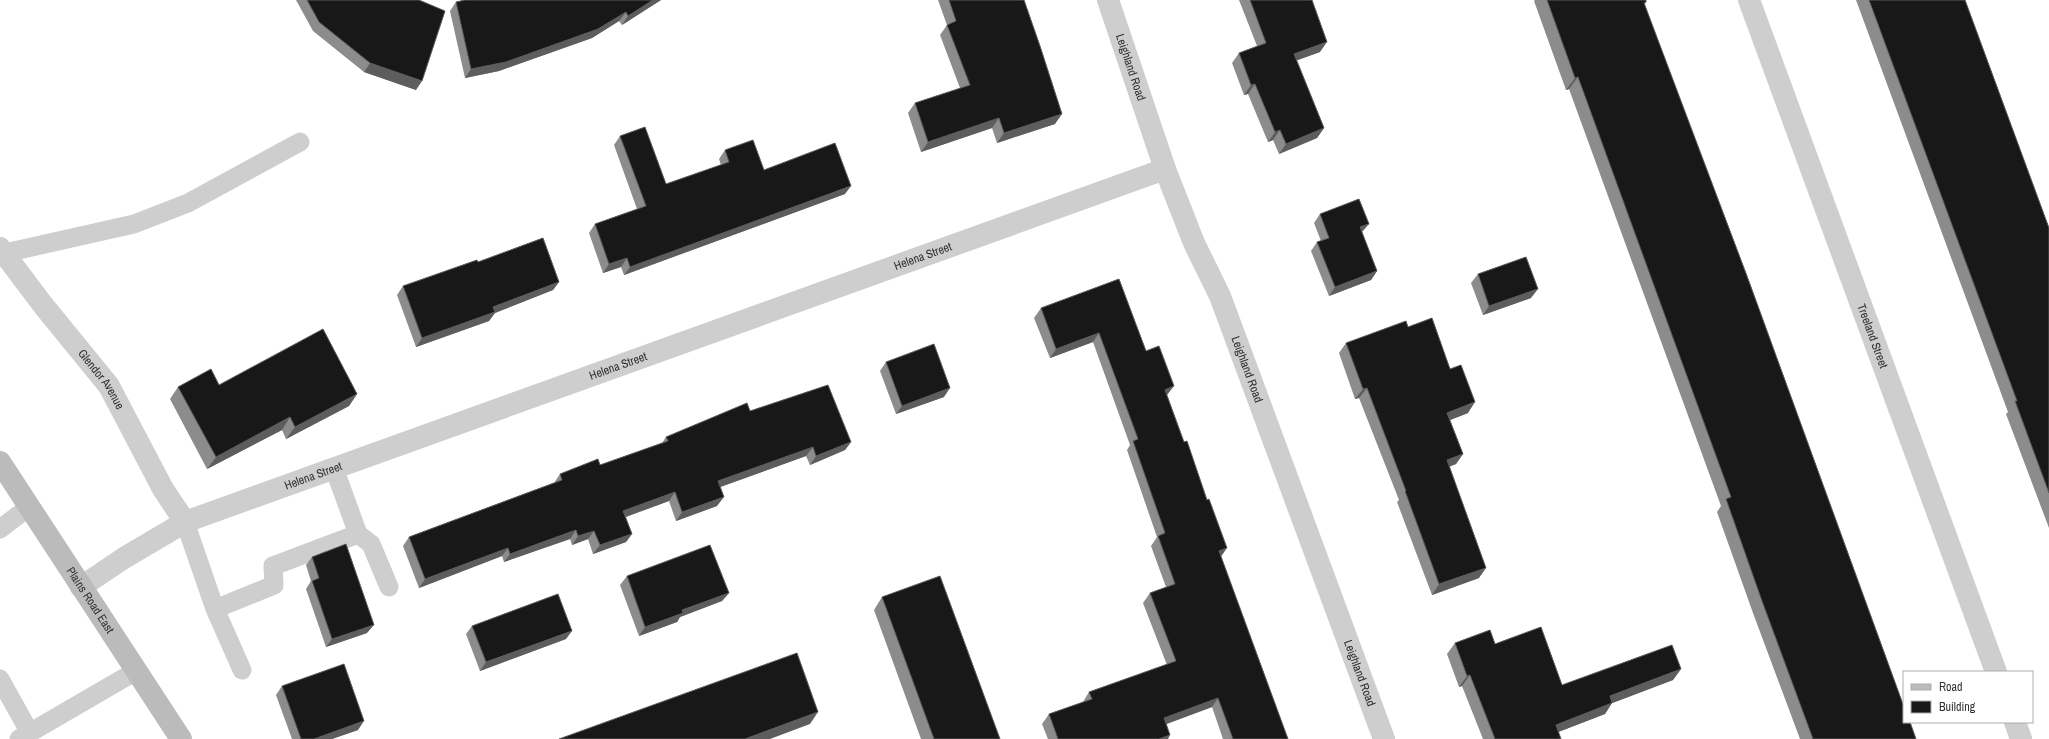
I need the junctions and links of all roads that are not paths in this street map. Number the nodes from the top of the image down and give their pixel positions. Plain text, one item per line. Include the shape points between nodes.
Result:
1 (1108, 0) edge
2 (1749, 0) edge
3 (300, 142) dead end
4 (1165, 169) junction
5 (2, 251) edge
6 (0, 462) edge
7 (334, 468) junction
8 (29, 507) junction
9 (184, 522) junction
10 (0, 528) edge
11 (358, 534) junction
12 (82, 587) junction
13 (389, 587) dead end
14 (215, 609) junction
15 (242, 670) dead end
16 (136, 671) junction
17 (1996, 671) edge
18 (0, 679) edge
19 (2014, 723) edge
20 (24, 736) edge
21 (181, 739) edge
22 (1384, 739) edge
23 (2021, 739) edge

1 - 4 street, Leighland Road
2 - 17 street, Treeland Street
3 - 5 lane via 188,203 134,224
4 - 7 street, Helena Street
4 - 22 street, Leighland Road via 1194,243 1220,296
5 - 9 street, Glendor Avenue via 109,386 163,489
6 - 8 main road, Plains Road East
7 - 9 street, Helena Street
7 - 11 lane
8 - 10 lane
8 - 12 main road, Plains Road East
9 - 12 street, Helena Street
9 - 14 lane
11 - 13 lane via 371,544
11 - 14 lane via 272,566 274,585
12 - 16 main road, Plains Road East
14 - 15 lane
16 - 20 lane
16 - 21 main road, Plains Road East
18 - 20 lane
19 - 23 street

